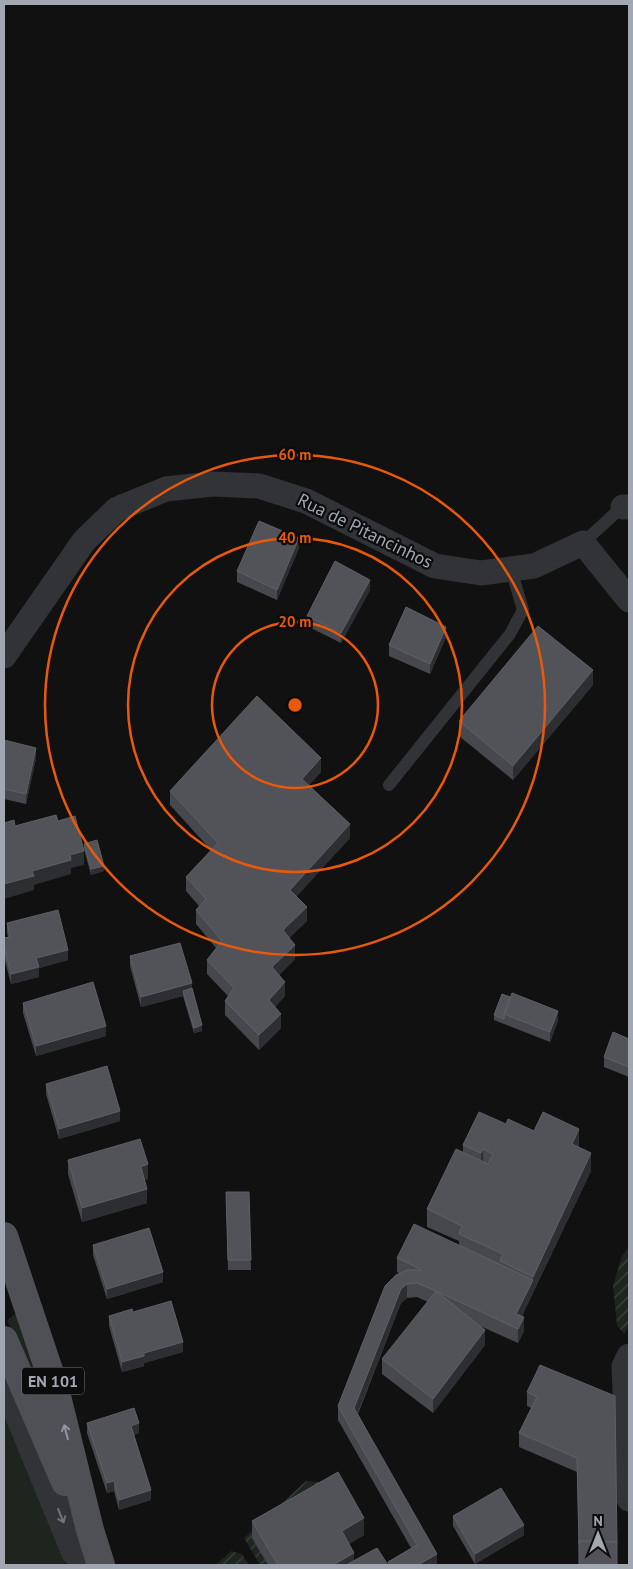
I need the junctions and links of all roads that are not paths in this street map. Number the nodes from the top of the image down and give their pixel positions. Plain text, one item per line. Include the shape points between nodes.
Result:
1 (628, 503) edge
2 (583, 543) junction
3 (511, 569) junction
4 (629, 600) edge
5 (4, 656) edge
6 (389, 785) dead end
7 (5, 1247) edge
8 (4, 1340) edge
9 (629, 1356) edge
10 (4, 1394) edge
11 (629, 1499) edge
12 (90, 1530) junction
13 (88, 1565) edge
14 (101, 1565) edge

1 - 2 lane, Rua de Pitancinhos
2 - 3 street, Rua de Pitancinhos via 534,566
2 - 4 street
3 - 5 street, Rua de Pitancinhos via 481,573 435,566 306,501 259,486 213,484 166,489 117,509 84,541
3 - 6 lane via 523,610 510,634
12 -> 7 main road, EN 101 via 55,1388
8 - 12 main road, EN 101 via 67,1487
9 - 11 street via 624,1366
10 -> 13 street via 14,1403 75,1552
12 - 14 main road, EN 101

